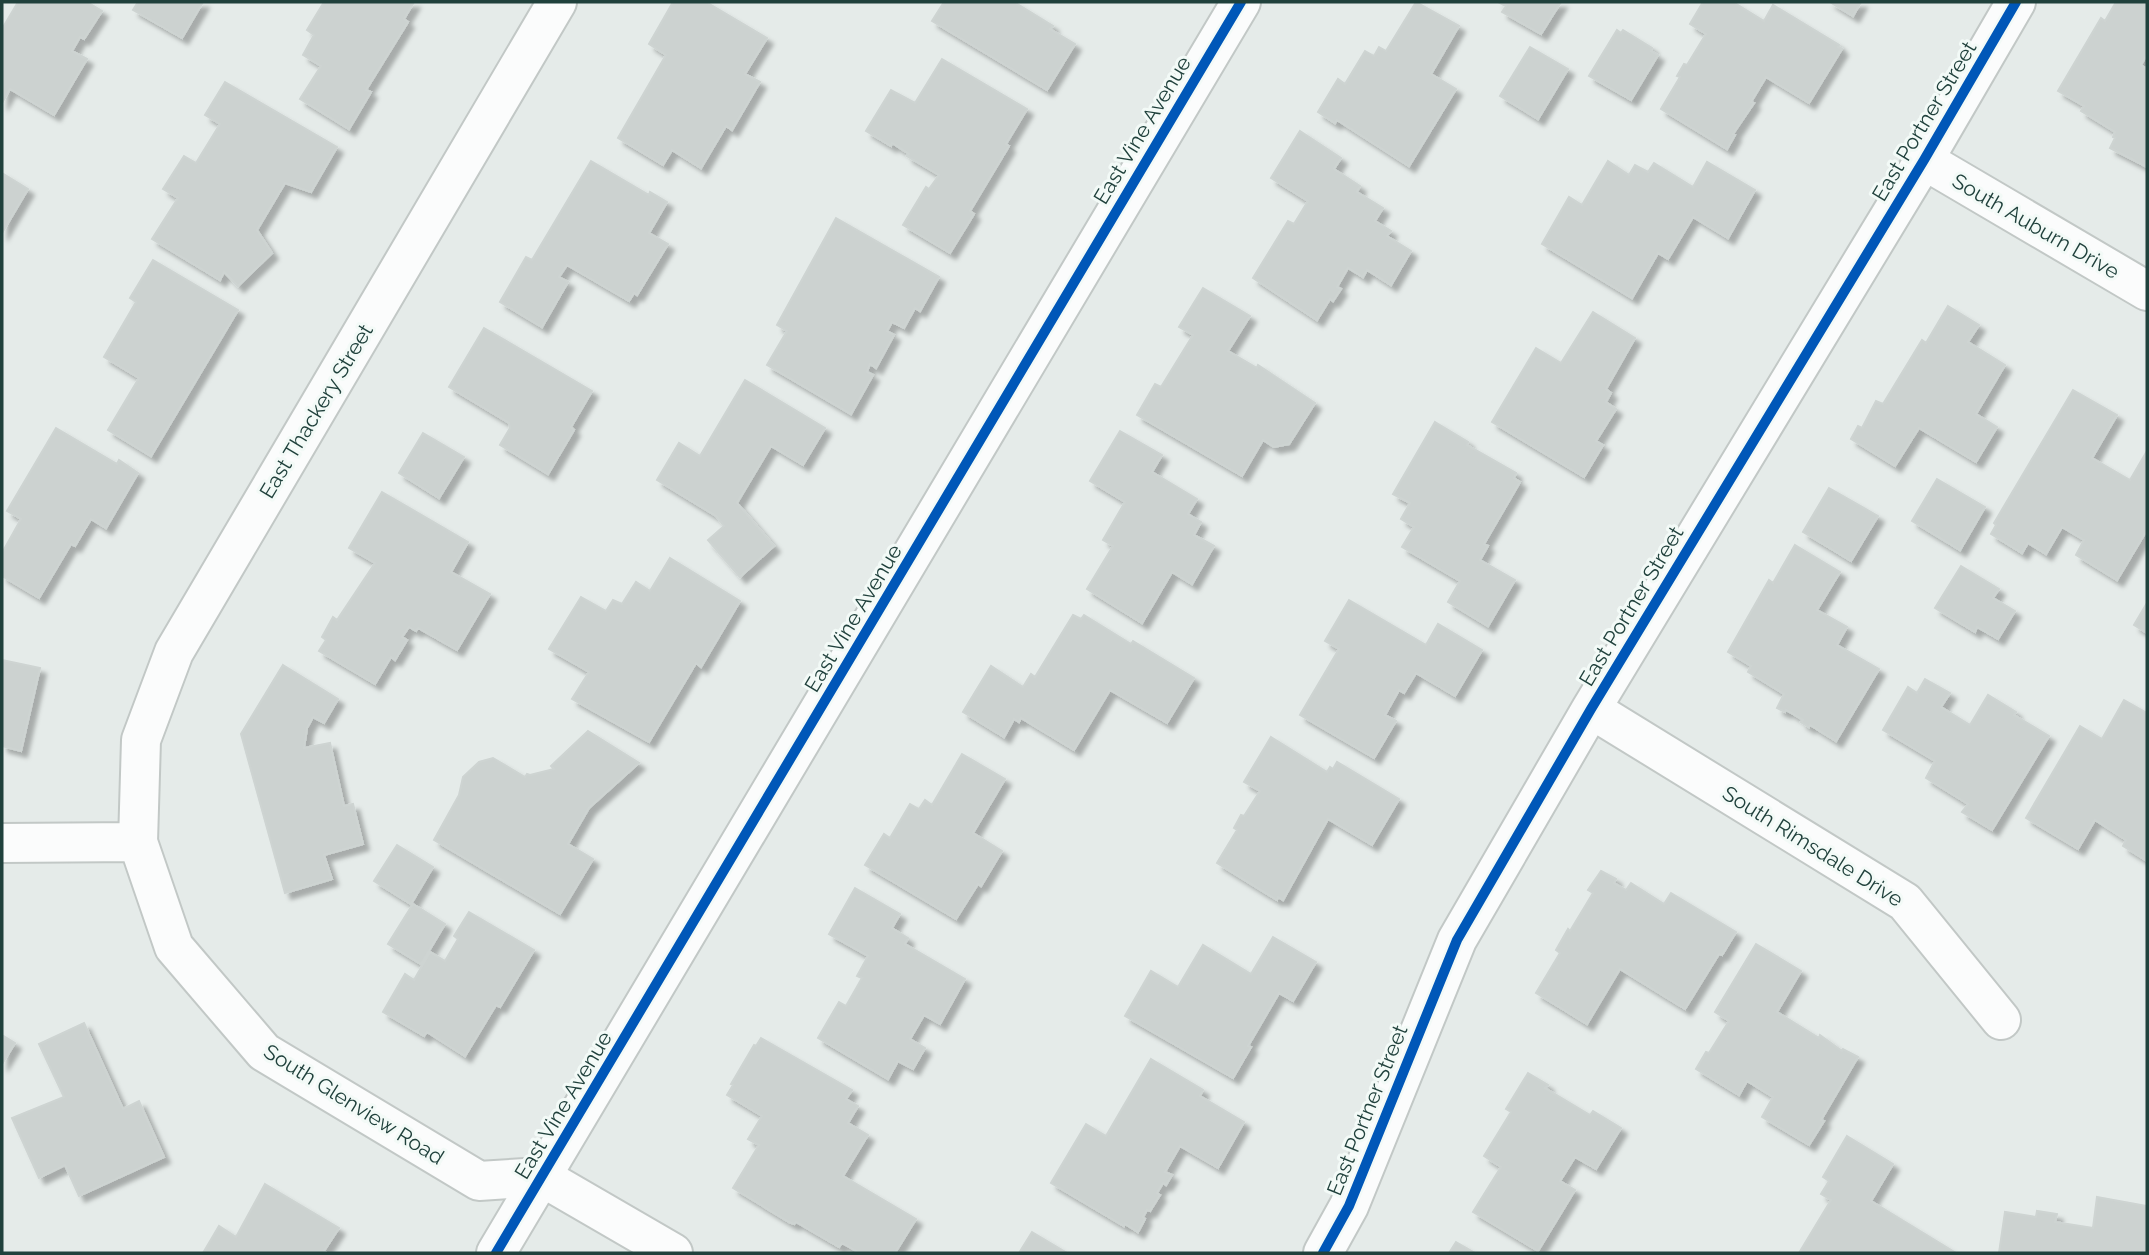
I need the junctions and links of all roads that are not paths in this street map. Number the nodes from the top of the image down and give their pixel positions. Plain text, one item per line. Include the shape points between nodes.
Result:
1 (557, 2) edge
2 (1241, 2) edge
3 (2016, 2) edge
4 (1924, 160) junction
5 (2147, 291) edge
6 (1591, 709) junction
7 (138, 842) junction
8 (2, 843) edge
9 (2001, 1020) dead end
10 (542, 1177) junction
11 (496, 1253) edge
12 (673, 1253) edge
13 (1323, 1253) edge

1 - 7 street, East Thackery Street via 174,652 141,740
2 - 10 street, East Vine Avenue
3 - 4 street, East Portner Street
4 - 5 street, South Auburn Drive
4 - 6 street, East Portner Street
6 - 9 street, South Rimsdale Drive via 1905,902
6 - 13 street, East Portner Street via 1457,940 1349,1206
7 - 8 street
7 - 10 street, South Glenview Road via 174,947 264,1052 479,1181
10 - 11 street, East Vine Avenue
10 - 12 street

